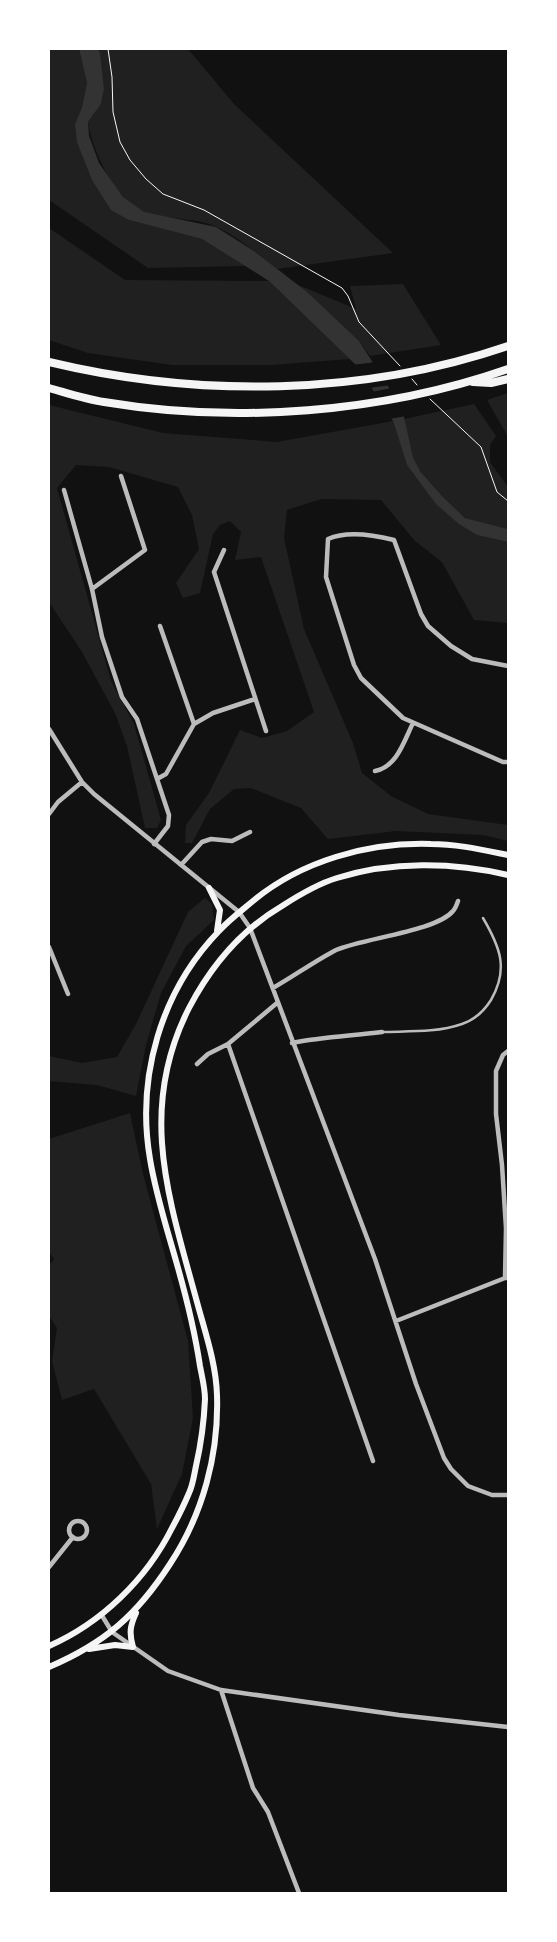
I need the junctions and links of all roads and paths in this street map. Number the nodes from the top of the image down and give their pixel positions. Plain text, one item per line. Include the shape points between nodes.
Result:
1 (108, 49) edge
2 (508, 346) edge
3 (49, 362) edge
4 (400, 366) dead end
5 (508, 369) edge
6 (508, 379) edge
7 (412, 380) dead end
8 (466, 382) junction
9 (419, 386) dead end
10 (49, 388) edge
11 (425, 394) dead end
12 (121, 476) dead end
13 (64, 490) dead end
14 (508, 501) edge
15 (224, 550) dead end
16 (92, 590) junction
17 (160, 626) dead end
18 (508, 666) edge
19 (255, 699) junction
20 (413, 723) junction
21 (194, 724) junction
22 (49, 729) edge
23 (266, 732) dead end
24 (508, 762) edge
25 (375, 771) dead end
26 (157, 779) junction
27 (82, 782) junction
28 (49, 814) edge
29 (250, 832) dead end
30 (154, 844) junction
31 (508, 855) edge
32 (181, 865) junction
33 (508, 875) edge
34 (209, 888) junction
35 (458, 900) dead end
36 (239, 912) junction
37 (483, 918) dead end
38 (250, 928) junction
39 (217, 933) junction
40 (49, 946) edge
41 (273, 988) junction
42 (68, 994) dead end
43 (277, 1004) junction
44 (382, 1032) joint
45 (228, 1044) junction
46 (292, 1044) junction
47 (508, 1051) edge
48 (197, 1064) dead end
49 (165, 1177) junction
50 (154, 1180) junction
51 (506, 1278) edge
52 (396, 1321) junction
53 (373, 1461) dead end
54 (508, 1495) edge
55 (73, 1538) dead end
56 (49, 1567) edge
57 (138, 1609) junction
58 (101, 1614) junction
59 (112, 1632) junction
60 (49, 1646) edge
61 (134, 1647) junction
62 (86, 1650) junction
63 (49, 1667) edge
64 (221, 1690) junction
65 (508, 1727) edge
66 (299, 1893) edge

1 - 4 path via 113,112 120,142 146,179 163,194 204,210 342,288 360,322
2 - 3 highway via 440,365 370,378 301,385 229,386 152,380
5 - 8 highway
6 - 8 highway via 492,383
7 - 9 path
8 - 10 highway via 370,402 281,411 200,412 103,402
11 - 14 path via 481,447 497,492
12 - 16 street via 145,550
13 - 16 street
15 - 19 street via 214,572
16 - 26 street via 102,637 122,697 137,719
17 - 21 street
18 - 20 street via 472,659 428,626 394,540 336,535 328,539 326,577 354,664 361,678 403,718
19 - 21 street via 212,713
19 - 23 street
20 - 24 street
20 - 25 street via 392,763
21 - 26 street via 166,774
22 - 27 street
26 - 30 street via 170,820
27 - 28 street
27 - 30 street
29 - 32 street via 232,841 202,842
30 - 32 street
31 - 36 main road via 432,844 395,845 349,852 300,871 262,893
32 - 34 street
33 - 38 main road via 428,864 371,869 335,878 311,889
34 - 36 street
34 - 39 main road via 220,910
35 - 41 street via 454,911 444,919 355,943
36 - 38 street
36 - 39 main road
37 - 44 lane via 500,952 502,968 498,988 487,1006 472,1020 444,1029
38 - 41 street
38 - 49 main road via 206,977 176,1040 161,1107
39 - 50 main road via 176,992 155,1046 146,1114
40 - 42 street
41 - 43 street
43 - 45 street
43 - 46 street
44 - 46 street via 320,1037
45 - 48 street
45 - 53 street
46 - 52 street via 322,1116
47 - 51 street via 496,1071
49 - 50 main road
49 - 57 main road via 212,1356 217,1392 216,1444 202,1502 181,1548
50 - 58 main road via 198,1351 205,1396 203,1433 191,1491 164,1544 129,1589
51 - 52 street
52 - 54 street via 416,1384 451,1469 468,1486 492,1495
55 - 56 street
57 - 59 main road
57 - 61 main road via 130,1625
58 - 59 street
58 - 60 main road via 66,1639
59 - 61 street
59 - 62 main road
61 - 62 main road via 115,1645
61 - 64 street via 168,1671
62 - 63 main road
64 - 65 street
64 - 66 street via 253,1788 268,1812

